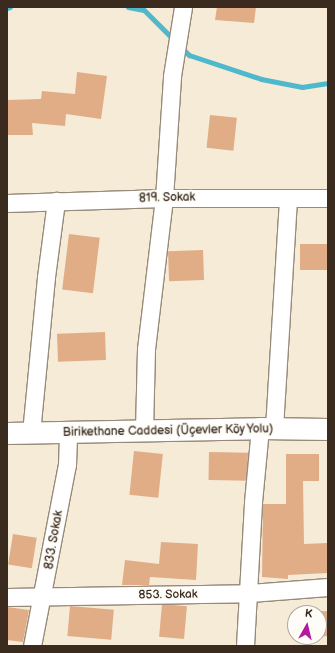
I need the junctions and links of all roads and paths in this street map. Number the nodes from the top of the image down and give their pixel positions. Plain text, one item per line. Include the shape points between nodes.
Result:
1 (183, 7) edge
2 (164, 198) junction
3 (288, 198) junction
4 (328, 198) edge
5 (56, 201) junction
6 (7, 203) edge
7 (267, 428) junction
8 (328, 429) edge
9 (144, 432) junction
10 (7, 433) edge
11 (31, 433) junction
12 (68, 434) junction
13 (328, 587) edge
14 (250, 593) junction
15 (7, 596) edge
16 (44, 596) junction
17 (32, 646) edge
18 (245, 646) edge

1 - 2 street via 172,76
2 - 3 street, 819. Sokak
2 - 5 street, 819. Sokak
2 - 9 street via 146,349
3 - 4 street, 819. Sokak
3 - 7 street
5 - 6 street, 819. Sokak
5 - 11 street
7 - 8 street, Birikethane Caddesi (Üçevler Köy Yolu)
7 - 9 street, Birikethane Caddesi (Üçevler Köy Yolu)
7 - 14 street via 253,502
9 - 12 street, Birikethane Caddesi (Üçevler Köy Yolu)
10 - 11 street, Birikethane Caddesi (Üçevler Köy Yolu)
11 - 12 street, Birikethane Caddesi (Üçevler Köy Yolu)
12 - 16 street, 833. Sokak via 67,464
13 - 14 street, 853. Sokak
14 - 16 street, 853. Sokak
14 - 18 street
15 - 16 street, 853. Sokak
16 - 17 street, 833. Sokak

